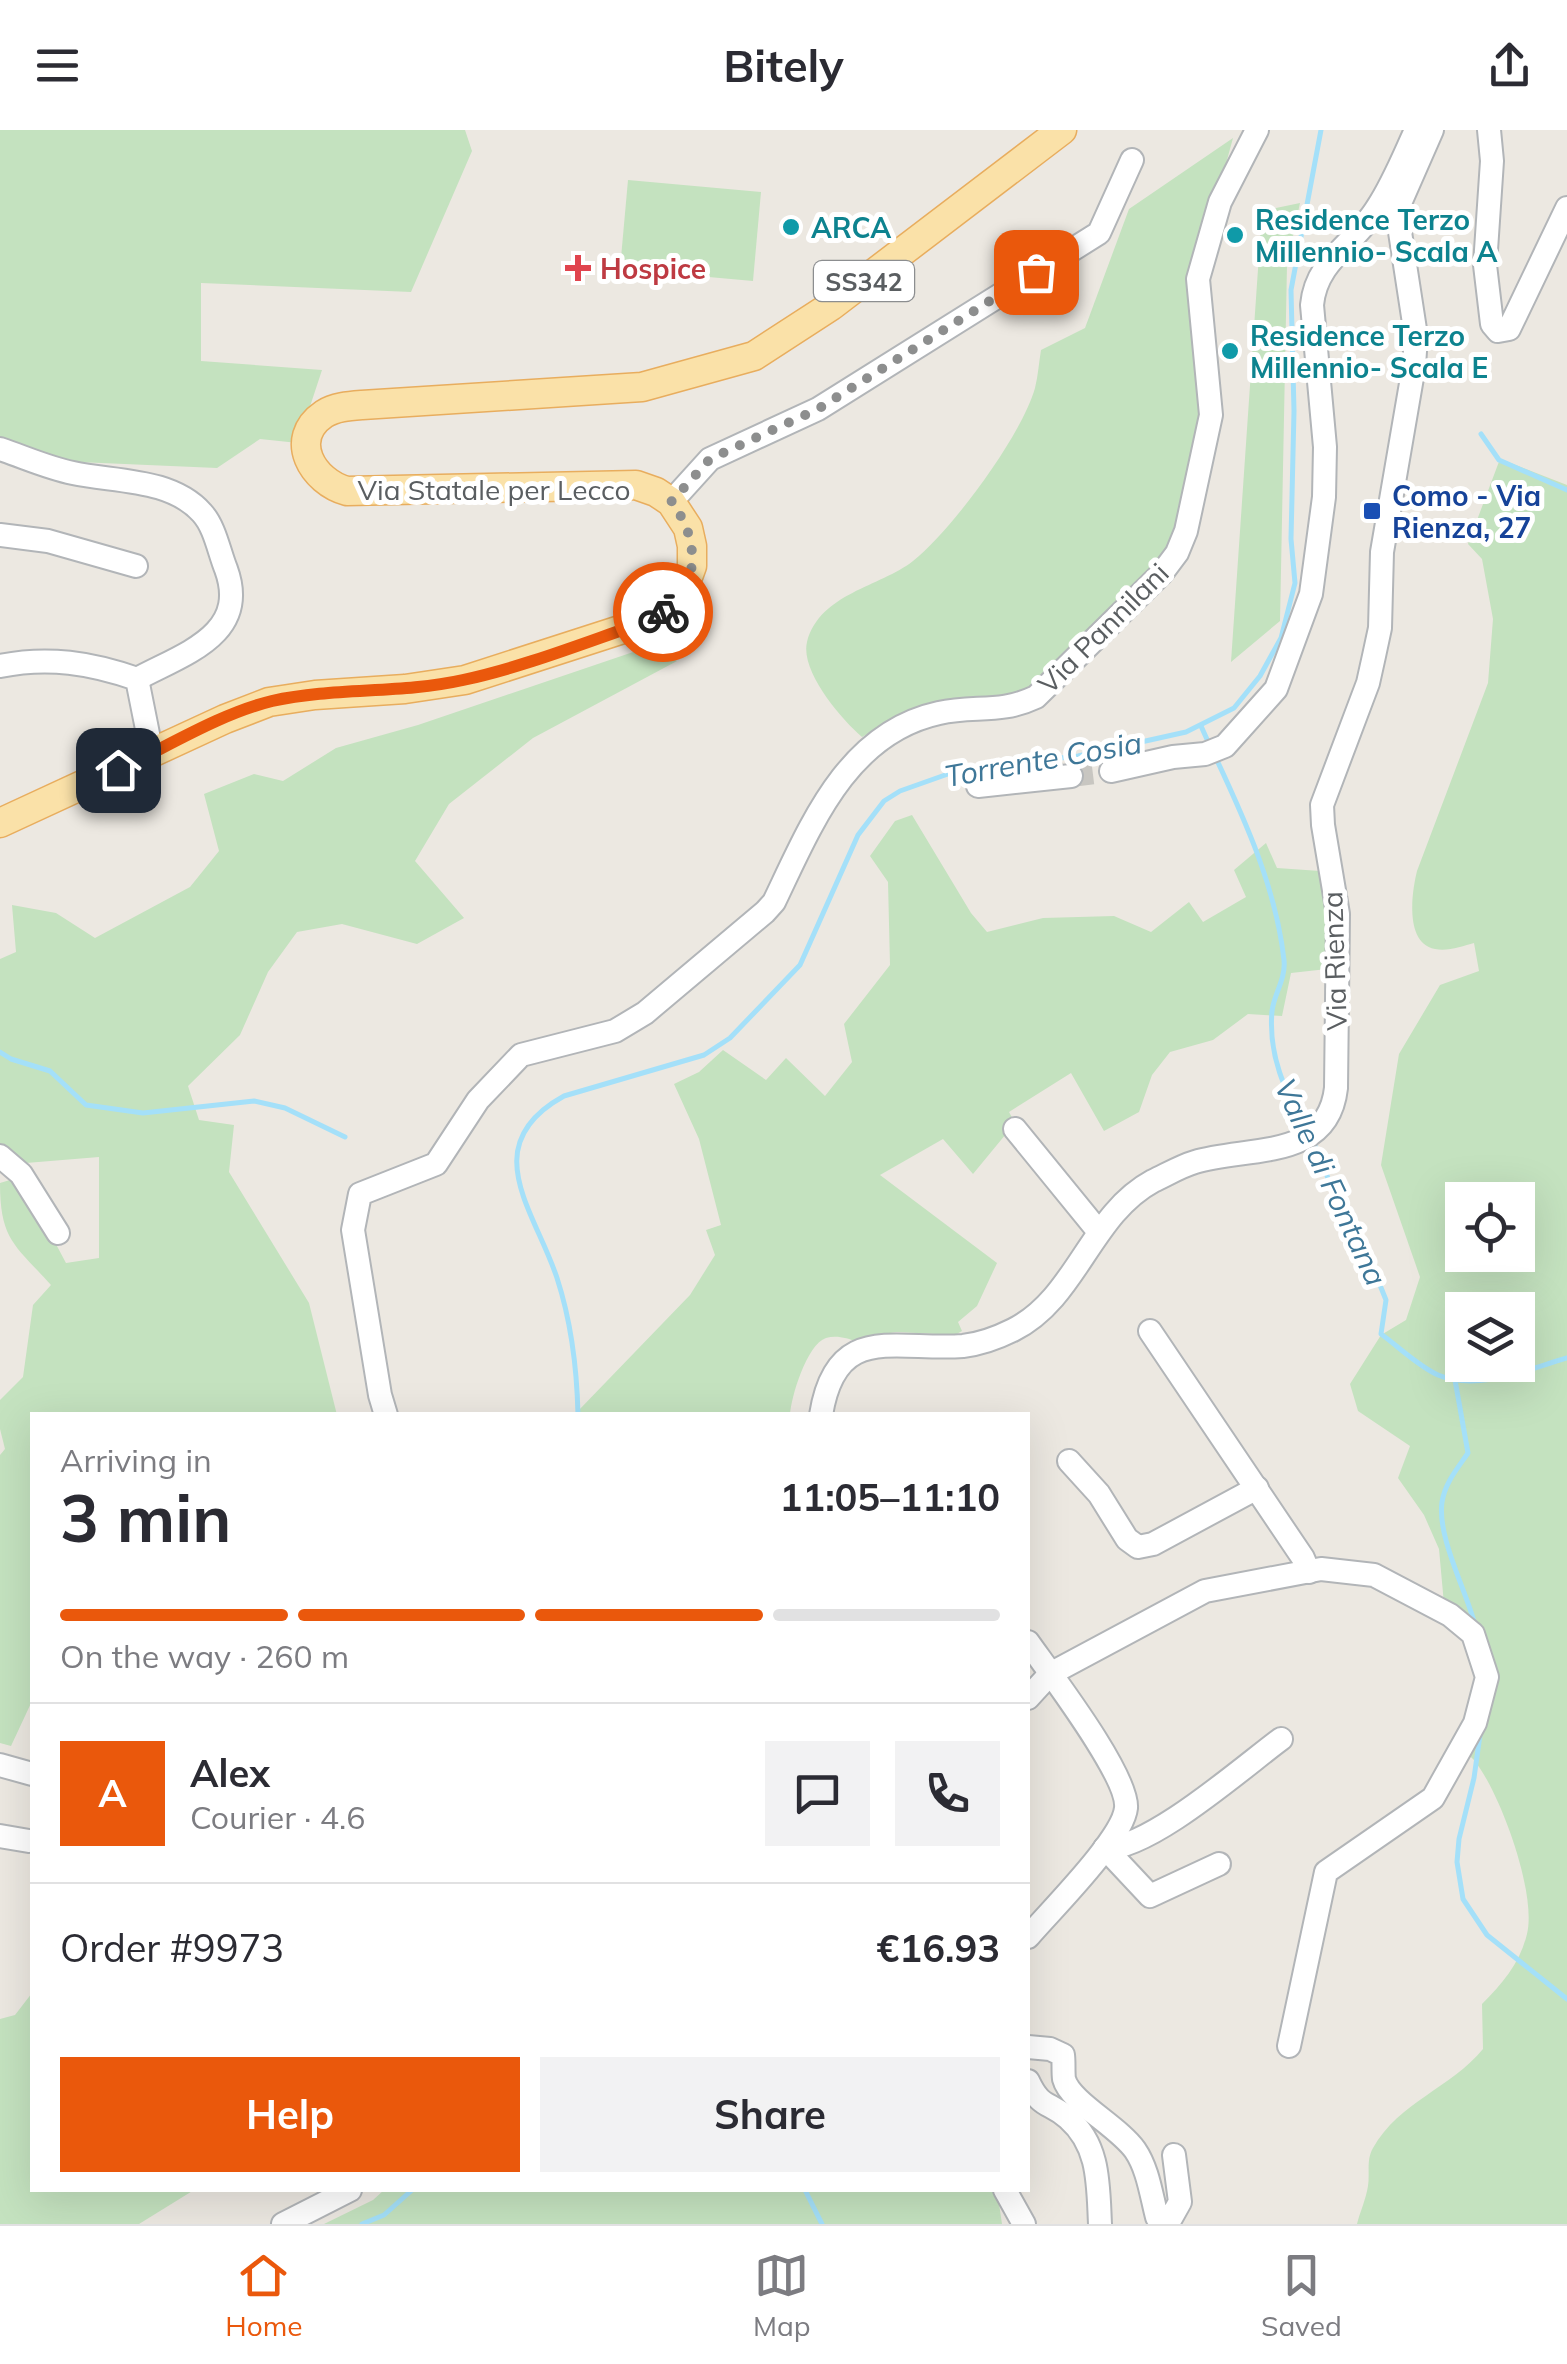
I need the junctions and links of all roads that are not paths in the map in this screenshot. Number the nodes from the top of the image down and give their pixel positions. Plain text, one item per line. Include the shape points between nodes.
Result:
1 (1062, 130) edge
2 (1257, 130) edge
3 (1416, 130) edge
4 (1432, 130) edge
5 (1444, 130) edge
6 (1489, 130) edge
7 (1132, 160) dead end
8 (1412, 180) junction
9 (1567, 208) edge
10 (0, 449) edge
11 (671, 502) junction
12 (0, 535) edge
13 (136, 566) dead end
14 (0, 666) edge
15 (137, 679) junction
16 (152, 754) junction
17 (1112, 771) tunnel mouth
18 (1071, 776) tunnel mouth
19 (978, 786) dead end
20 (0, 823) edge
21 (1015, 1129) dead end
22 (0, 1156) edge
23 (1098, 1232) junction
24 (58, 1233) dead end
25 (1150, 1331) dead end
26 (385, 1412) edge
27 (821, 1412) edge
28 (1069, 1461) dead end
29 (1258, 1488) junction
30 (1309, 1572) junction
31 (1030, 1645) edge
32 (1050, 1674) junction
33 (1030, 1696) edge
34 (1281, 1739) dead end
35 (0, 1765) edge
36 (30, 1773) edge
37 (0, 1836) edge
38 (29, 1841) dead end
39 (1104, 1848) junction
40 (1219, 1864) dead end
41 (1030, 1934) edge
42 (1290, 2046) dead end
43 (1030, 2047) edge
44 (1030, 2085) edge
45 (1174, 2155) dead end
46 (346, 2192) edge
47 (1006, 2192) edge
48 (283, 2224) edge
49 (1024, 2224) edge
50 (1100, 2224) edge

1 - 11 main road, Via Statale per Lecco / SS342 via 831,306 754,356 642,387 347,406 316,421 306,446 312,470 347,491 636,485
2 - 26 street, Via Pannilani via 1220,202 1198,279 1210,415 1178,552 1036,697 1014,708 930,715 888,732 826,800 765,912 646,1013 615,1031 521,1055 478,1100 436,1164 360,1194 353,1230
3 - 17 street via 1375,212 1315,282 1326,463 1311,594 1276,688 1215,750
4 - 8 street, Via Rienza
5 - 8 street via 1423,184
6 - 9 street via 1485,266 1498,331 1509,330
7 - 11 street via 1098,233 818,409 710,459
8 - 23 street, Via Rienza via 1398,219 1416,352 1382,552 1380,628 1322,816 1338,914 1330,1114 1313,1134 1291,1144 1194,1162 1149,1183
10 - 15 street via 73,473 155,488 205,518 231,584 226,620 205,642
11 - 16 main road, Via Statale per Lecco via 688,528 692,566 680,596 654,619 465,680 269,702
12 - 13 street
14 - 15 street via 46,658
15 - 16 street
16 - 20 main road, Via Statale per Lecco
18 - 19 street
21 - 23 street
22 - 24 street via 21,1174
23 - 27 street, Via Rienza via 1064,1288 1027,1323 963,1346 882,1344 858,1350 839,1365
25 - 29 street
28 - 29 street via 1138,1547
29 - 30 street
30 - 32 street via 1206,1591
30 - 42 street via 1374,1575 1450,1614 1473,1634 1486,1678 1475,1724 1433,1798 1326,1872
31 - 32 street
32 - 33 street
32 - 39 street via 1120,1779 1126,1808
34 - 39 street via 1152,1834
35 - 36 street
37 - 38 street
39 - 40 street via 1153,1904
39 - 41 street
43 - 45 street via 1063,2055 1064,2081 1080,2102 1137,2152 1156,2217 1171,2218 1180,2202
44 - 50 street via 1037,2101 1067,2117 1089,2143
46 - 48 street
47 - 49 street

